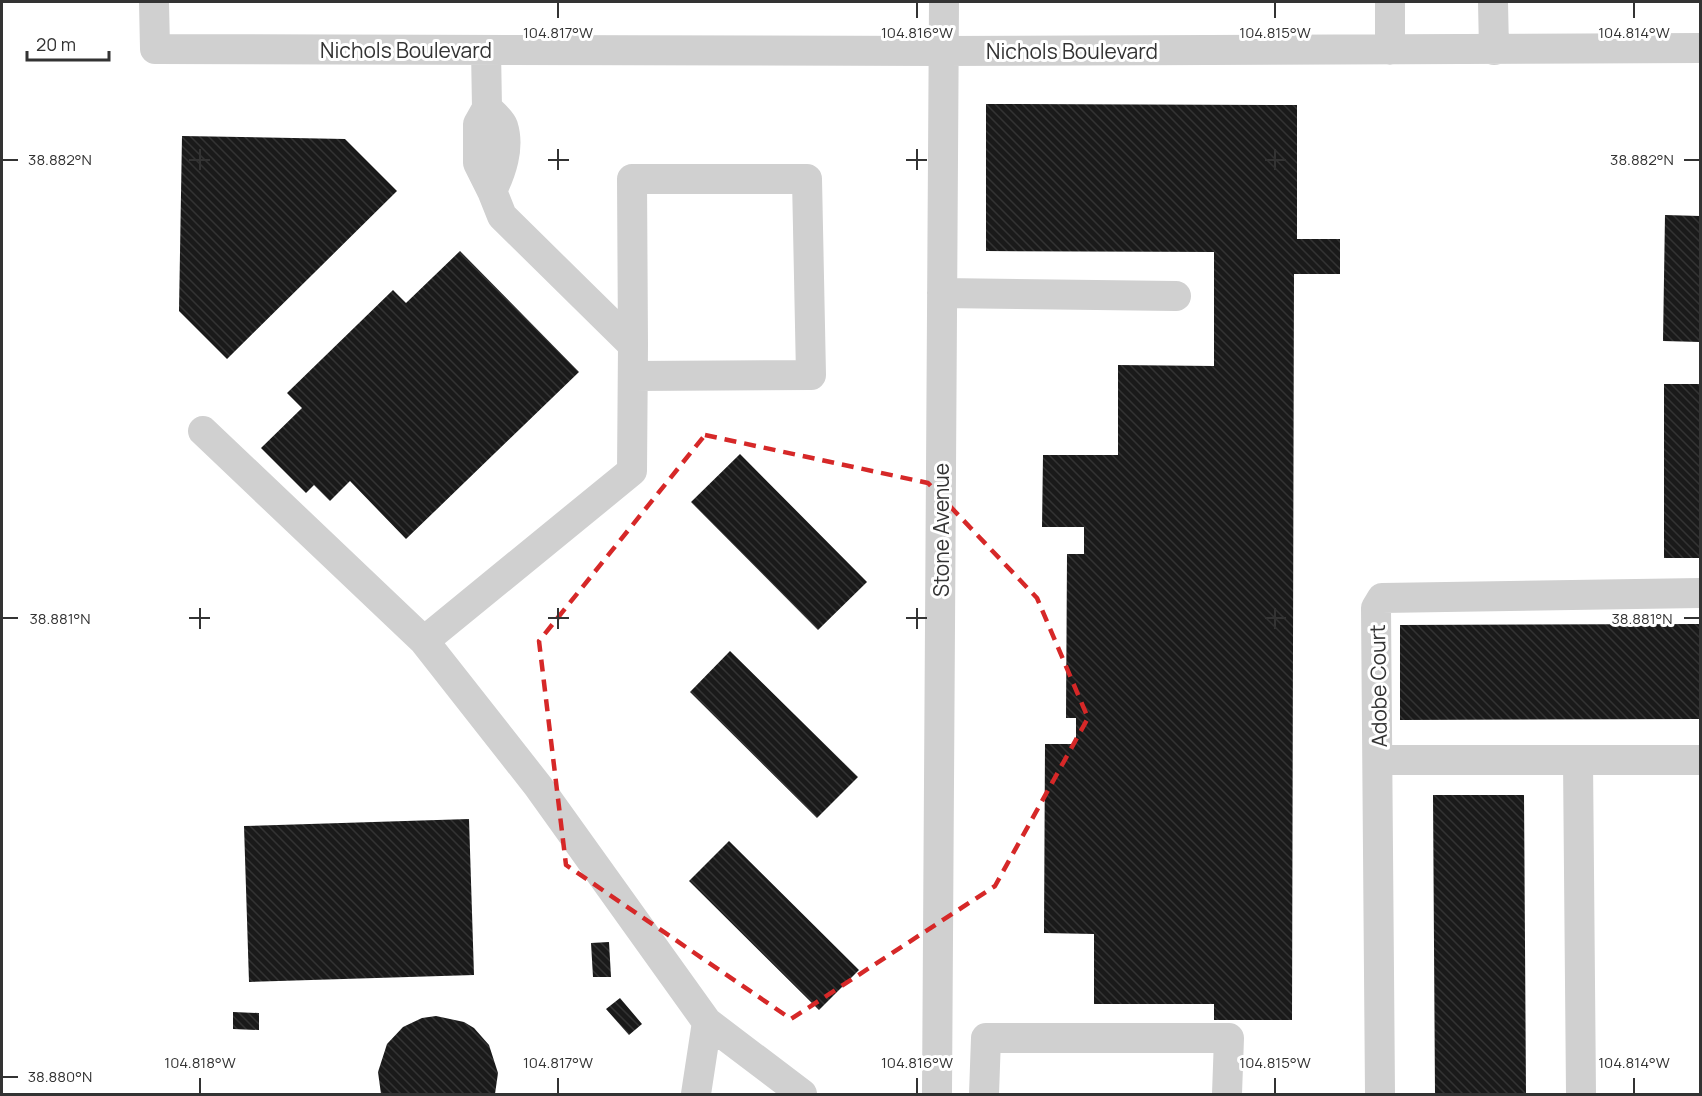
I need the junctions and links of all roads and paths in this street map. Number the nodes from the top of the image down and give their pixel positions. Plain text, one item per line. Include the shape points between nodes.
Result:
1 (154, 2) edge
2 (944, 2) edge
3 (1390, 2) edge
4 (1493, 2) edge
5 (1701, 48) edge
6 (486, 50) junction
7 (1390, 50) junction
8 (1494, 50) junction
9 (943, 51) junction
10 (942, 293) junction
11 (1176, 296) dead end
12 (633, 345) junction
13 (633, 376) junction
14 (203, 431) dead end
15 (1701, 593) edge
16 (424, 641) junction
17 (1379, 760) junction
18 (1578, 760) junction
19 (1701, 760) edge
20 (707, 1022) junction
21 (696, 1095) edge
22 (802, 1095) edge
23 (937, 1095) edge
24 (984, 1095) edge
25 (1227, 1095) edge
26 (1380, 1095) edge
27 (1581, 1095) edge

1 - 6 street, Nichols Boulevard via 155,49
2 - 9 street, Stone Avenue
3 - 7 street
4 - 8 street
5 - 8 street, Nichols Boulevard
6 - 9 street, Nichols Boulevard
6 - 12 street via 487,108 478,124 478,163 502,216
7 - 8 street, Nichols Boulevard
7 - 9 street, Nichols Boulevard
9 - 10 street, Stone Avenue
10 - 11 street
10 - 23 street, Stone Avenue
12 - 13 street
12 - 13 street via 632,178 807,178 811,375
13 - 16 street via 632,471
14 - 16 street
15 - 17 street, Adobe Court via 1382,598 1376,608
16 - 20 street via 537,786
17 - 18 street
17 - 26 street, Adobe Court
18 - 19 street
18 - 27 street
20 - 21 street
20 - 22 street
24 - 25 street via 986,1038 1229,1038

